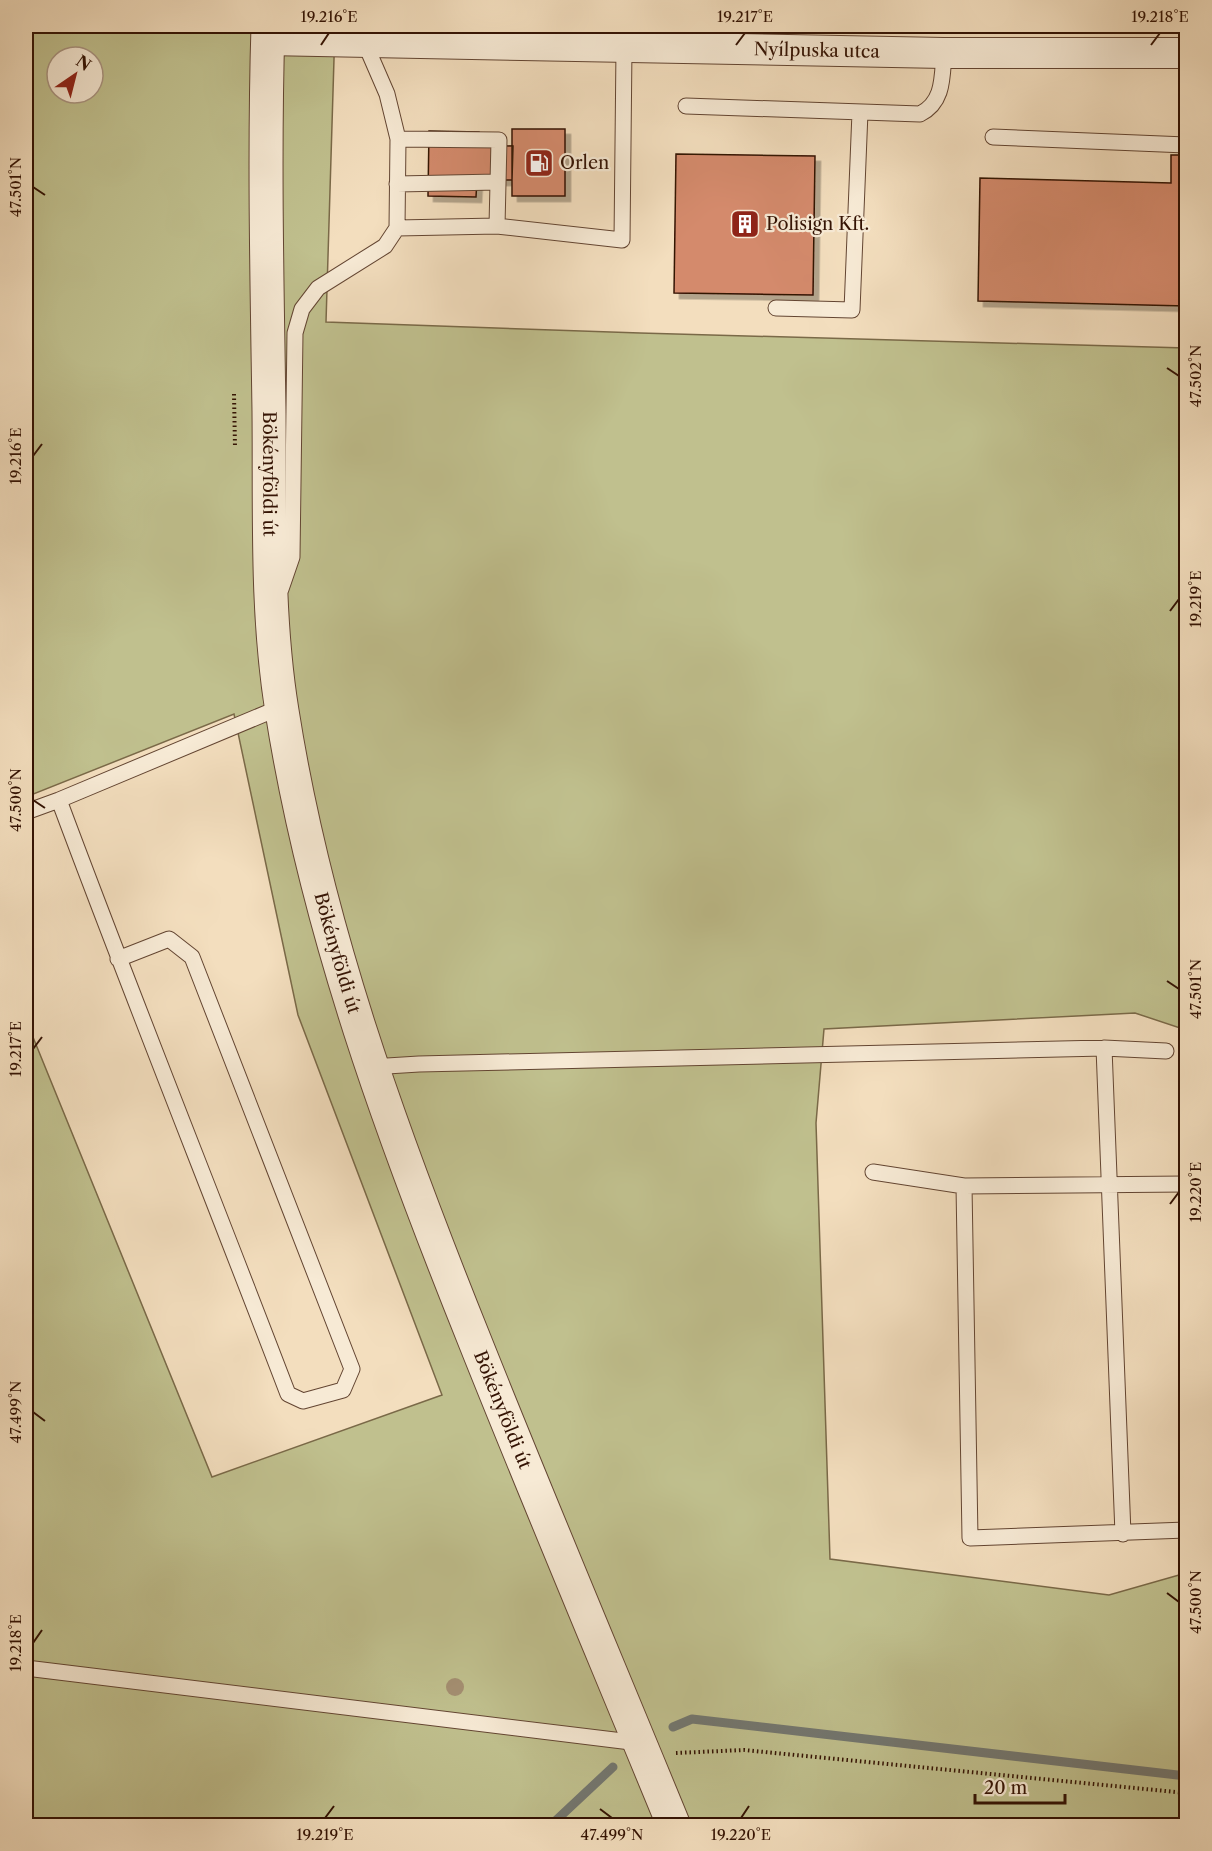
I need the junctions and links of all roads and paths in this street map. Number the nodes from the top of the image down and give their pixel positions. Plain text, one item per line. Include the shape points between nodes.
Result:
1 (267, 33) edge
2 (364, 41) junction
3 (624, 48) junction
4 (944, 53) junction
5 (1186, 53) edge
6 (686, 106) dead end
7 (860, 112) junction
8 (993, 137) dead end
9 (398, 139) junction
10 (1186, 145) edge
11 (498, 182) junction
12 (397, 184) junction
13 (497, 226) junction
14 (397, 228) junction
15 (776, 308) dead end
16 (272, 617) junction
17 (281, 707) junction
18 (59, 800) junction
19 (26, 812) edge
20 (118, 958) junction
21 (1104, 1048) junction
22 (1166, 1050) dead end
23 (372, 1067) junction
24 (873, 1172) dead end
25 (1186, 1184) edge
26 (1108, 1185) junction
27 (964, 1186) junction
28 (1186, 1530) edge
29 (1123, 1534) junction
30 (26, 1668) edge
31 (640, 1743) junction
32 (1186, 1793) edge
33 (674, 1826) edge

1 - 2 street, Nyílpuska utca
1 - 16 street, Bökényföldi út
2 - 3 street, Nyílpuska utca
2 - 9 lane via 387,94
3 - 4 street, Nyílpuska utca
3 - 13 lane via 622,240
4 - 5 street, Nyílpuska utca
4 - 7 lane via 941,88 929,109 920,114
6 - 7 lane
7 - 15 lane via 852,310
8 - 10 lane
9 - 11 lane via 499,140
9 - 12 lane
11 - 12 lane
11 - 13 lane
12 - 14 lane
13 - 14 lane
14 - 16 lane via 385,246 318,288 302,309 295,333 292,557
16 - 17 street, Bökényföldi út
17 - 18 lane
17 - 23 street, Bökényföldi út via 315,877
18 - 19 lane
18 - 20 lane
20 - 20 lane via 169,939 192,957 352,1369 343,1390 303,1401 288,1394
21 - 22 lane
21 - 23 lane
21 - 26 lane
23 - 31 street, Bökényföldi út via 466,1320
24 - 27 lane
25 - 26 lane
26 - 27 lane
26 - 29 lane
27 - 29 lane via 970,1538
28 - 29 lane
30 - 31 lane
31 - 32 path via 671,1754 744,1750
31 - 33 street, Bökényföldi út

